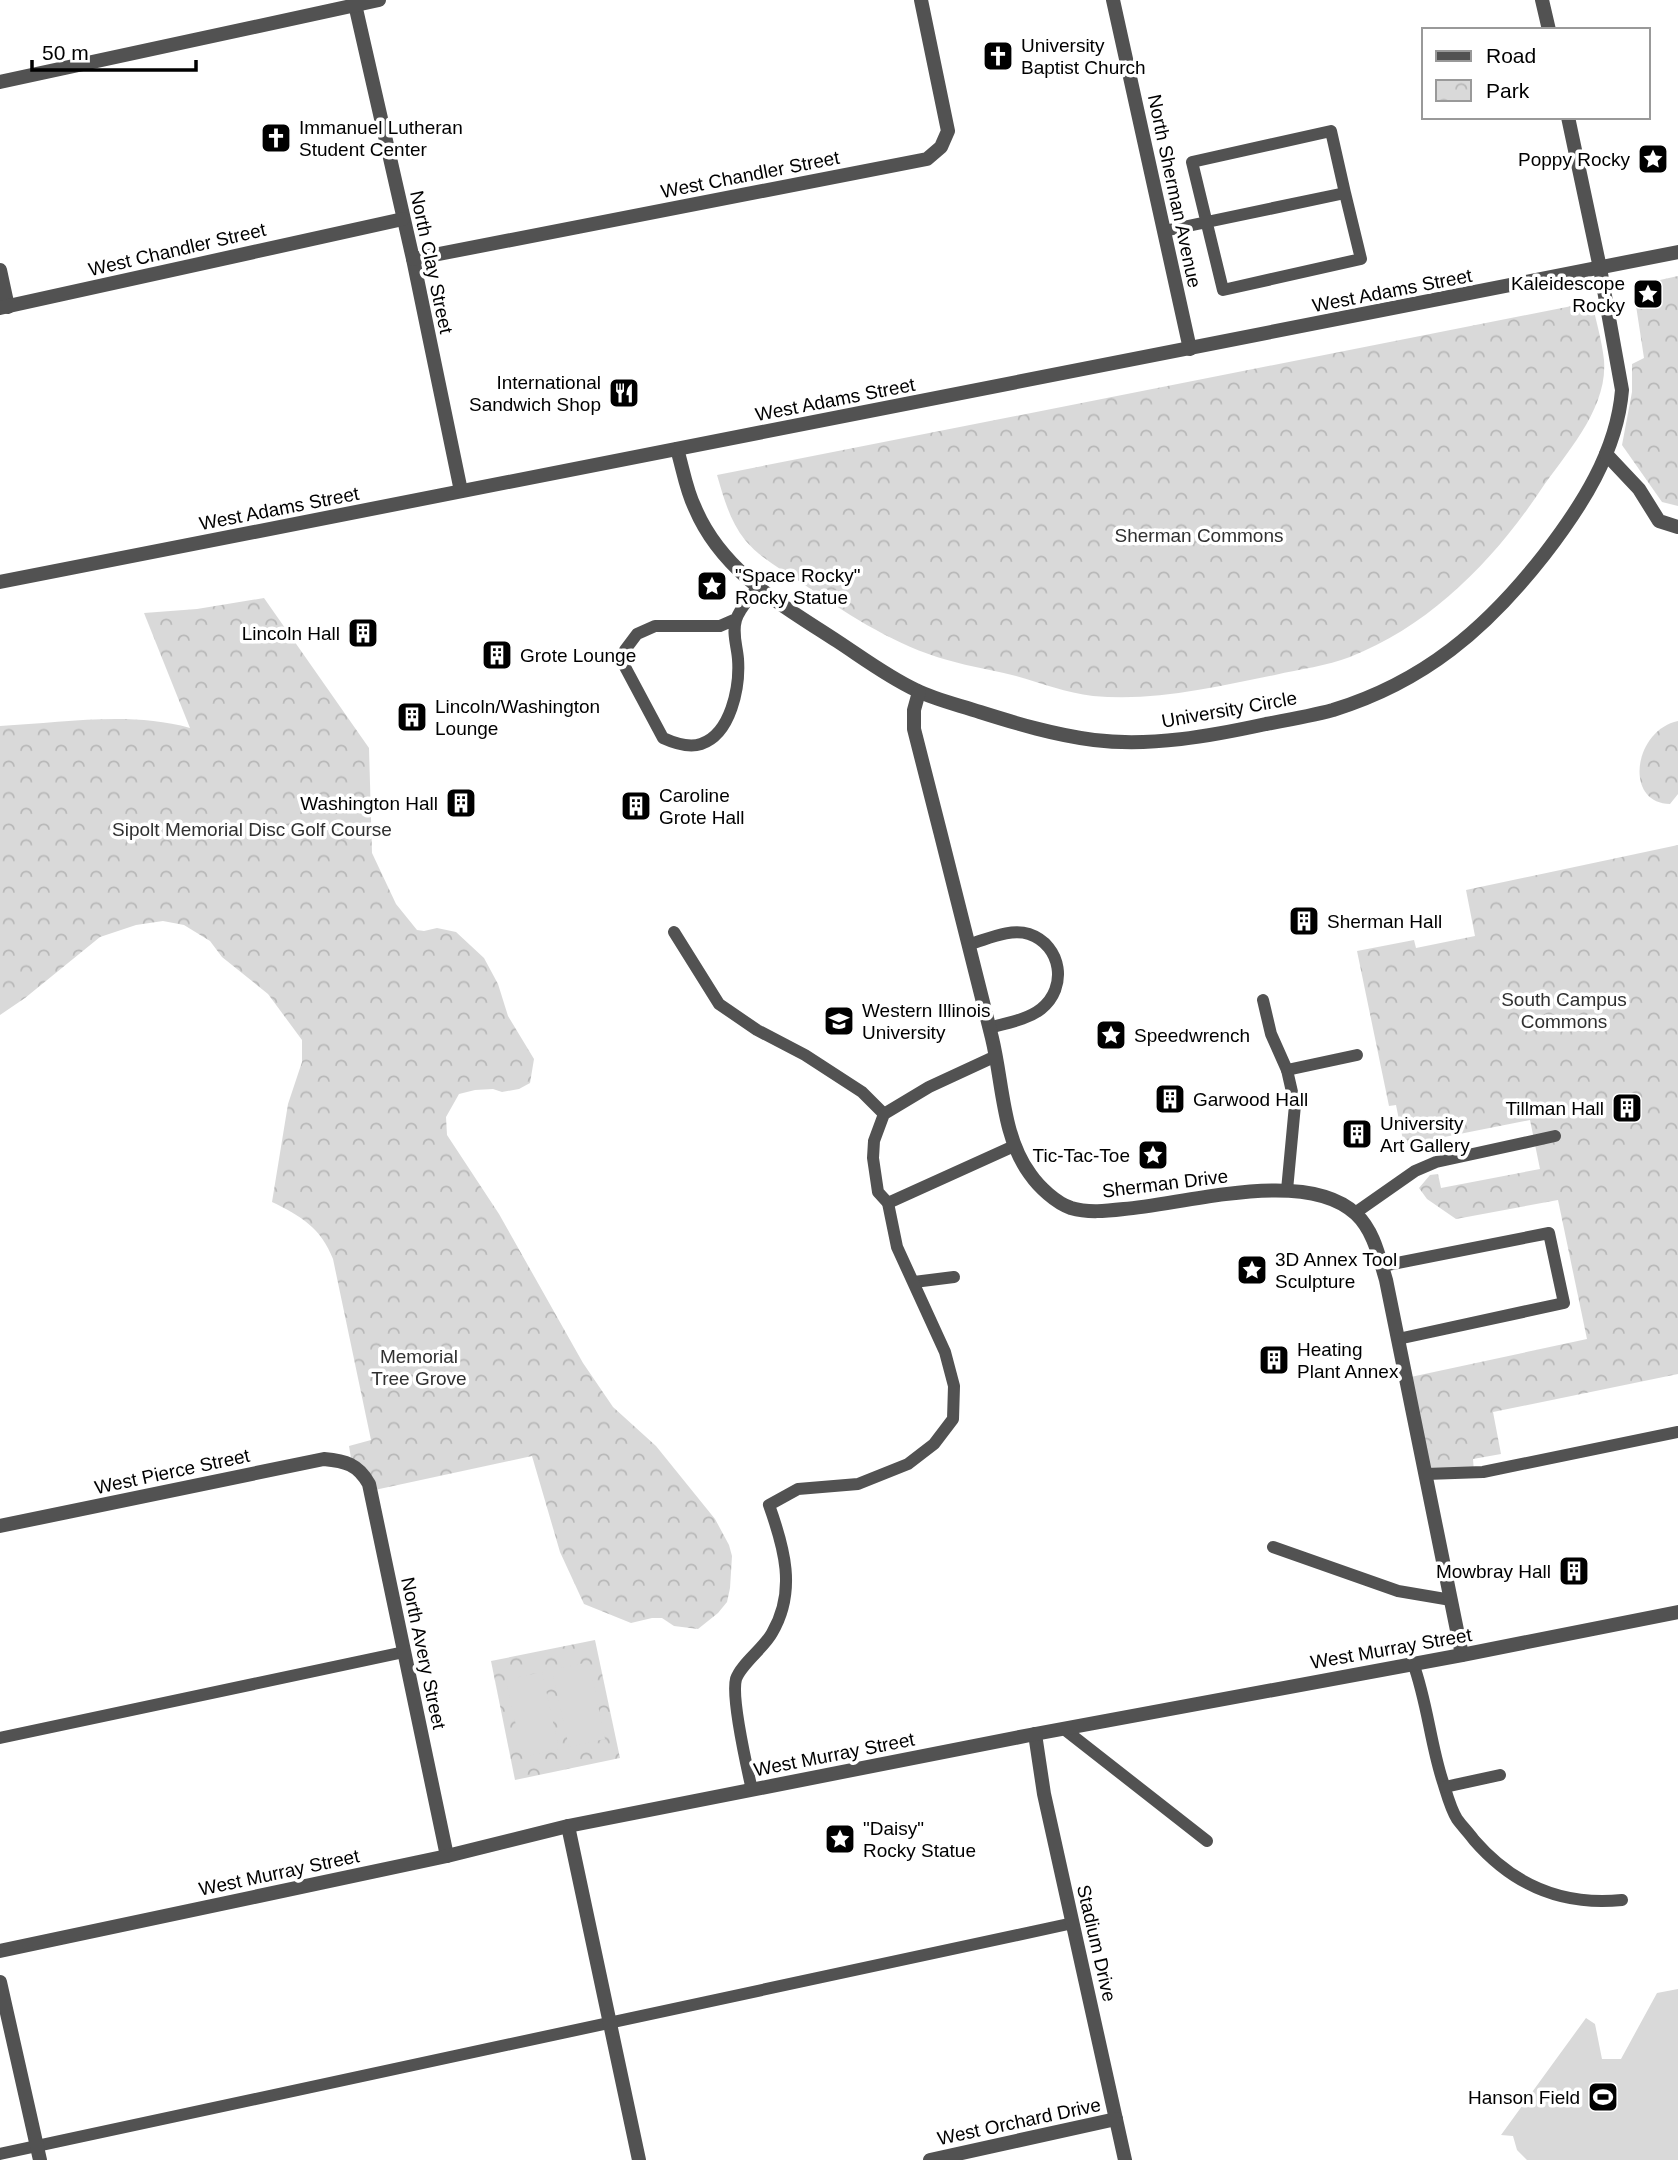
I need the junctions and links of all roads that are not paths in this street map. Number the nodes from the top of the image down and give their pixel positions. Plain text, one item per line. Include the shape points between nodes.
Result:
1 (379, 0) edge
2 (921, 0) edge
3 (1113, 0) edge
4 (1542, 0) edge
5 (355, 3) edge
6 (1549, 28) edge
7 (0, 82) edge
8 (1568, 119) edge
9 (1345, 193) junction
10 (403, 219) junction
11 (1207, 222) junction
12 (1164, 231) junction
13 (1678, 253) edge
14 (413, 259) junction
15 (1600, 268) junction
16 (0, 270) edge
17 (4, 307) edge
18 (1190, 349) junction
19 (677, 449) junction
20 (1606, 454) junction
21 (461, 491) junction
22 (1678, 527) edge
23 (0, 582) edge
24 (757, 588) junction
25 (736, 619) junction
26 (919, 692) junction
27 (674, 932) dead end
28 (970, 944) junction
29 (1263, 1000) dead end
30 (989, 1028) junction
31 (1357, 1055) dead end
32 (996, 1056) junction
33 (1287, 1070) junction
34 (884, 1114) junction
35 (1555, 1136) dead end
36 (1014, 1146) junction
37 (1287, 1190) junction
38 (888, 1203) junction
39 (1355, 1213) junction
40 (1382, 1266) junction
41 (954, 1277) dead end
42 (914, 1282) junction
43 (1398, 1339) junction
44 (1678, 1432) edge
45 (352, 1464) joint
46 (1426, 1474) junction
47 (0, 1526) edge
48 (1273, 1547) dead end
49 (1451, 1600) junction
50 (1678, 1612) edge
51 (404, 1652) junction
52 (1462, 1655) junction
53 (1413, 1663) junction
54 (1064, 1729) junction
55 (1035, 1734) junction
56 (0, 1738) edge
57 (1500, 1775) dead end
58 (1445, 1787) junction
59 (752, 1790) junction
60 (568, 1826) junction
61 (1207, 1841) dead end
62 (447, 1856) junction
63 (1622, 1900) dead end
64 (1073, 1923) junction
65 (0, 1951) edge
66 (0, 1982) edge
67 (610, 2023) junction
68 (1116, 2119) junction
69 (38, 2153) edge
70 (0, 2154) edge
71 (639, 2160) edge
72 (930, 2160) edge
73 (1125, 2160) edge

1 - 5 street
2 - 14 street, West Chandler Street via 948,131 942,148 927,159
3 - 12 street, North Sherman Avenue
4 - 6 street
5 - 7 street
5 - 10 street, North Clay Street
8 - 15 street, University Circle
9 - 11 lane
9 - 11 lane via 1331,131 1192,162
9 - 11 lane via 1361,259 1223,290
10 - 14 street, North Clay Street
10 - 17 street, West Chandler Street
11 - 12 lane
12 - 18 street, North Sherman Avenue
13 - 15 street, West Adams Street
14 - 21 street, North Clay Street
15 - 18 street, West Adams Street
15 - 20 street, University Circle via 1622,390
16 - 17 street
18 - 19 street, West Adams Street
19 - 21 street, West Adams Street
19 - 24 street, University Circle via 704,528
20 - 22 street via 1639,489 1659,521
20 - 26 street, University Circle via 1574,515 1509,597 1469,638 1433,664 1332,710 1194,737 1097,741 1024,726
21 - 23 street, West Adams Street
24 - 25 lane
24 - 26 street, University Circle
25 - 25 lane via 720,626 655,626 637,634 625,650 624,665 663,738 700,745 718,732 737,685
26 - 28 street, Sherman Drive via 914,729
27 - 34 lane via 719,1004 862,1092
28 - 30 street, Sherman Drive
28 - 30 lane via 1014,932 1028,934 1051,950 1057,963 1059,976 1049,1002 1038,1012
29 - 33 lane
30 - 32 street, Sherman Drive
31 - 33 lane
32 - 34 lane
32 - 36 street, Sherman Drive
33 - 37 lane via 1295,1105
34 - 38 lane via 873,1158 878,1192
35 - 39 lane via 1436,1162 1415,1171
36 - 37 street, Sherman Drive via 1031,1175 1052,1196 1069,1207 1089,1211
36 - 38 lane
37 - 39 street, Sherman Drive via 1321,1195
38 - 42 lane via 897,1247
39 - 40 street via 1369,1231
40 - 43 street
40 - 43 lane via 1549,1233 1564,1303
41 - 42 lane
42 - 59 lane via 948,1363 954,1386 953,1419 934,1444 908,1464 858,1484 798,1489 769,1505 788,1575 785,1602 773,1633 736,1678
43 - 46 street
44 - 46 lane via 1483,1472
45 - 47 street, West Pierce Street via 324,1459
45 - 51 street, North Avery Street via 369,1484
46 - 49 street
48 - 49 lane via 1398,1591
49 - 52 street
50 - 52 street, West Murray Street
51 - 56 lane
51 - 62 street, North Avery Street
52 - 53 street, West Murray Street
53 - 54 street, West Murray Street
53 - 58 lane
54 - 55 street, West Murray Street
54 - 61 lane
55 - 59 street, West Murray Street
55 - 64 street, Stadium Drive
57 - 58 lane
58 - 63 lane via 1457,1818 1490,1858 1528,1883 1569,1899
59 - 60 street, West Murray Street
60 - 62 street, West Murray Street
60 - 67 street
62 - 65 street, West Murray Street
64 - 67 lane
64 - 68 street, Stadium Drive
66 - 69 street
67 - 69 lane
67 - 71 street
68 - 72 street, West Orchard Drive
68 - 73 street, Stadium Drive
69 - 70 lane

